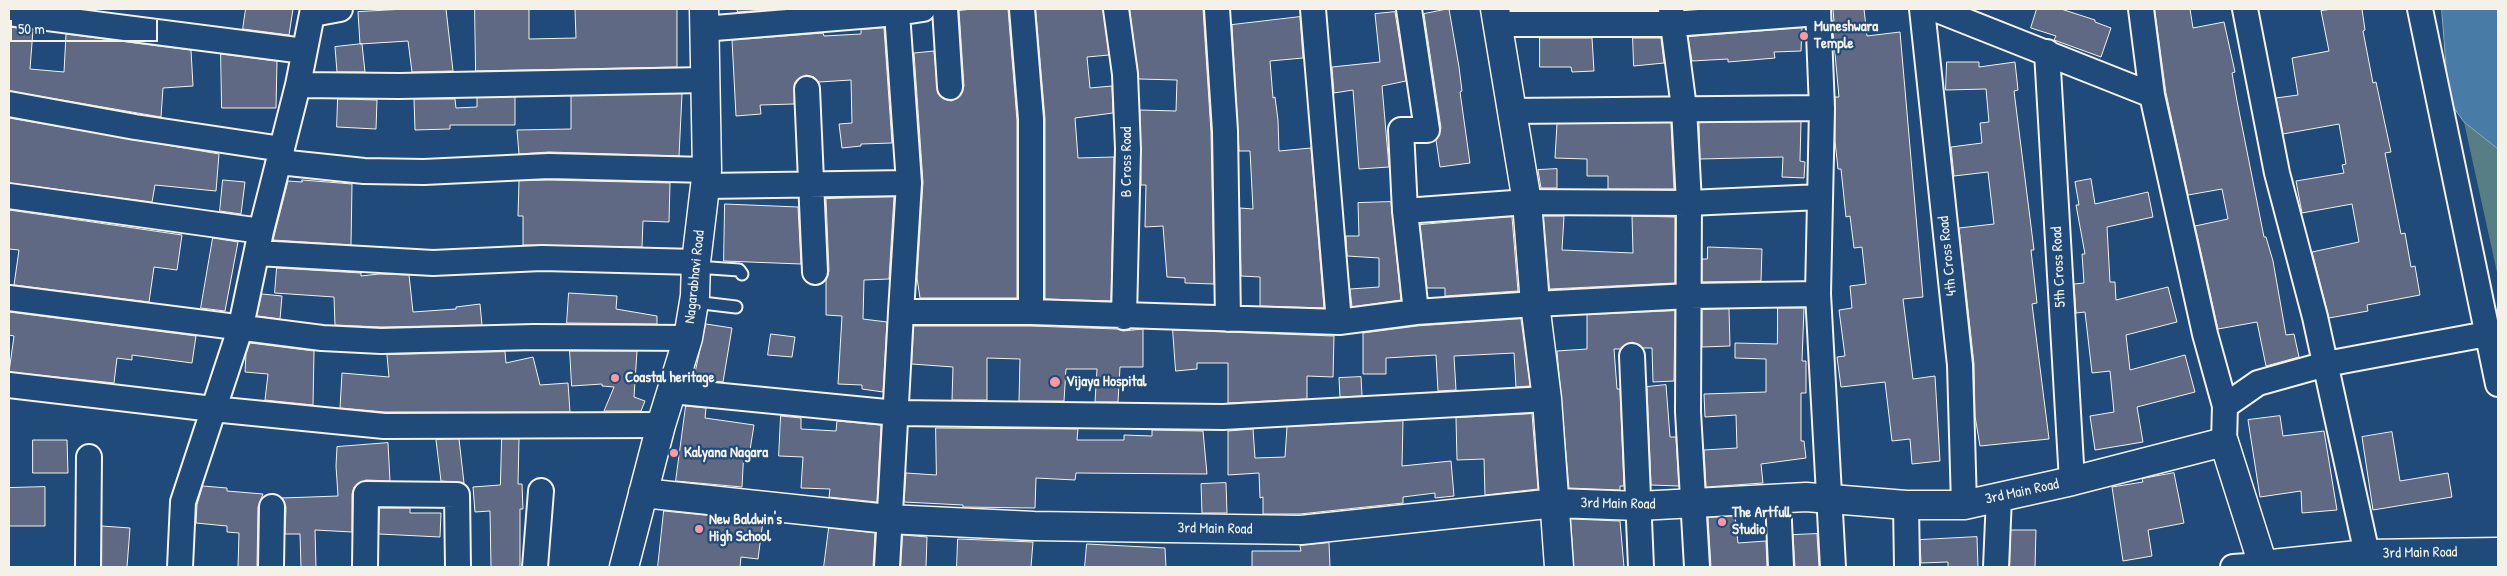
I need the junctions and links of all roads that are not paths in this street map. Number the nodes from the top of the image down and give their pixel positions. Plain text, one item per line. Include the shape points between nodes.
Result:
1 (340, 9) edge
2 (923, 9) edge
3 (945, 9) edge
4 (1022, 9) edge
5 (1116, 9) edge
6 (1217, 9) edge
7 (1313, 9) edge
8 (1409, 9) edge
9 (1922, 9) edge
10 (1934, 9) edge
11 (2141, 9) edge
12 (2245, 9) edge
13 (2420, 9) edge
14 (1818, 11) edge
15 (313, 12) edge
16 (9, 13) edge
17 (897, 13) junction
18 (1496, 16) edge
19 (1672, 16) edge
20 (704, 19) edge
21 (304, 51) junction
22 (2047, 52) junction
23 (705, 80) junction
24 (298, 85) junction
25 (950, 87) dead end
26 (807, 89) dead end
27 (2152, 95) junction
28 (9, 104) edge
29 (1684, 108) junction
30 (1822, 108) junction
31 (1511, 111) junction
32 (280, 156) junction
33 (706, 178) junction
34 (909, 183) junction
35 (811, 186) junction
36 (9, 196) edge
37 (1820, 197) junction
38 (1527, 202) junction
39 (1689, 203) junction
40 (1405, 211) junction
41 (259, 242) junction
42 (696, 265) junction
43 (815, 272) dead end
44 (742, 274) dead end
45 (1818, 294) junction
46 (1690, 296) junction
47 (9, 298) edge
48 (694, 302) junction
49 (1535, 304) junction
50 (736, 307) dead end
51 (901, 312) junction
52 (1031, 312) junction
53 (1416, 312) junction
54 (1124, 317) junction
55 (1228, 319) junction
56 (1338, 322) junction
57 (241, 326) junction
58 (2488, 334) junction
59 (688, 338) junction
60 (1632, 356) dead end
61 (2326, 364) junction
62 (2498, 384) edge
63 (9, 385) edge
64 (672, 391) junction
65 (1547, 399) junction
66 (2225, 406) junction
67 (213, 409) junction
68 (896, 413) junction
69 (660, 425) junction
70 (2224, 442) junction
71 (89, 457) dead end
72 (2072, 481) junction
73 (542, 491) dead end
74 (643, 493) junction
75 (1999, 497) junction
76 (1830, 498) junction
77 (1778, 499) junction
78 (1556, 503) junction
79 (1693, 504) junction
80 (1906, 505) junction
81 (1964, 505) junction
82 (272, 506) dead end
83 (1639, 506) junction
84 (888, 519) junction
85 (2498, 552) edge
86 (2367, 554) junction
87 (2332, 562) edge
88 (2263, 565) junction
89 (88, 567) edge
90 (180, 567) edge
91 (271, 567) edge
92 (366, 567) edge
93 (458, 567) edge
94 (535, 567) edge
95 (624, 567) edge
96 (887, 567) edge
97 (1559, 567) edge
98 (1641, 567) edge
99 (1697, 567) edge
100 (1781, 567) edge
101 (1833, 567) edge
102 (1907, 567) edge
103 (1996, 567) edge
104 (2233, 567) edge

1 - 15 street
2 - 17 street
3 - 25 street
4 - 52 street via 1031,119
5 - 54 street, B Cross Road via 1125,74 1128,149
6 - 55 street via 1225,132
7 - 56 street
8 - 40 street via 1428,130 1401,130
9 - 81 street, 4th Cross Road via 1960,365
10 - 22 street
11 - 27 street
12 - 61 street via 2277,173
13 - 58 street
14 - 19 street
14 - 30 street
15 - 21 street
16 - 21 street
17 - 20 street
17 - 34 street
18 - 19 street
18 - 31 street
19 - 29 street
20 - 23 street, Nagarabhavi Road
21 - 24 street
22 - 27 street
22 - 72 street, 5th Cross Road
23 - 24 street
23 - 33 street, Nagarabhavi Road
24 - 32 street
26 - 35 street
27 - 66 street
28 - 32 street
29 - 30 street
29 - 31 street
29 - 39 street
30 - 37 street
31 - 38 street
32 - 33 street via 364,171 424,172 549,166
32 - 41 street
33 - 35 street
33 - 42 street, Nagarabhavi Road
34 - 35 street
34 - 51 street
35 - 43 street
36 - 41 street
37 - 39 street
37 - 45 street
38 - 39 street
38 - 40 street
38 - 49 street
39 - 46 street
40 - 53 street
41 - 42 street via 433,263 542,258
41 - 57 street
42 - 44 lane via 739,270
42 - 48 street, Nagarabhavi Road
45 - 46 street
45 - 76 street
46 - 49 street
46 - 79 street via 1688,412
47 - 57 street
48 - 50 lane
48 - 59 street, Nagarabhavi Road
49 - 53 street
49 - 65 street
51 - 52 street
51 - 68 street
52 - 54 street
53 - 56 street
54 - 55 street
55 - 56 street
57 - 59 street via 322,338 381,341 534,337
57 - 67 street
58 - 61 street
58 - 62 street
59 - 64 street, Nagarabhavi Road
60 - 83 street
61 - 66 street via 2258,383
61 - 86 street
63 - 67 street
64 - 68 street
64 - 69 street, Nagarabhavi Road
65 - 68 street via 1223,417
65 - 78 street
66 - 70 street
67 - 69 street via 384,426
67 - 90 street via 183,502
68 - 84 street
69 - 74 street, Nagarabhavi Road
70 - 72 street, 3rd Main Road
70 - 88 street
71 - 89 street
72 - 75 street, 3rd Main Road
73 - 94 street
74 - 84 street, 3rd Main Road
74 - 95 street, Nagarabhavi Road
75 - 81 street, 3rd Main Road
75 - 103 street
76 - 77 street, 3rd Main Road
76 - 80 street, 3rd Main Road
76 - 101 street
77 - 79 street, 3rd Main Road
77 - 100 street
78 - 83 street, 3rd Main Road
78 - 84 street, 3rd Main Road via 1301,530 1034,526
78 - 97 street
79 - 83 street, 3rd Main Road
79 - 99 street
80 - 81 street, 3rd Main Road
80 - 102 street
82 - 91 street
83 - 98 street
84 - 96 street
85 - 86 street, 3rd Main Road
86 - 87 street, 3rd Main Road
87 - 88 street, 3rd Main Road
88 - 104 street
92 - 93 street via 366,494 457,495

